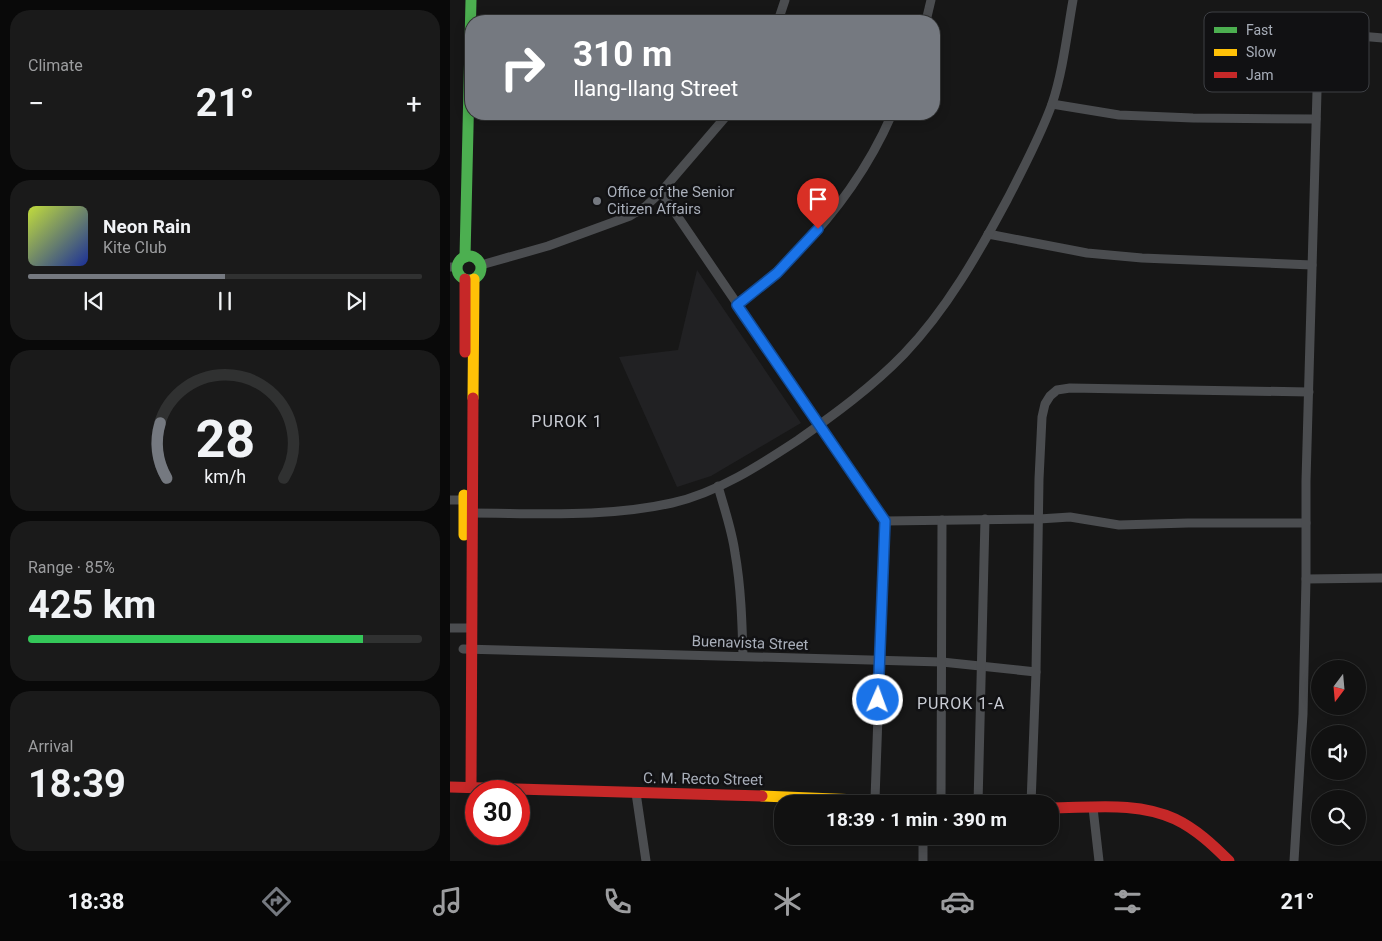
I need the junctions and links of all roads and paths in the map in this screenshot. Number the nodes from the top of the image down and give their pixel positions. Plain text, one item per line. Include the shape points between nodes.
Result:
1 (471, 0) edge
2 (480, 0) edge
3 (785, 0) edge
4 (931, 0) edge
5 (1073, 0) edge
6 (471, 15) edge
7 (479, 15) edge
8 (780, 15) edge
9 (927, 15) edge
10 (1369, 37) edge
11 (1382, 38) edge
12 (1317, 92) edge
13 (1052, 104) junction
14 (1316, 119) junction
15 (472, 120) edge
16 (477, 120) edge
17 (723, 120) edge
18 (889, 120) edge
19 (661, 192) junction
20 (988, 234) junction
21 (473, 260) junction
22 (1312, 265) junction
23 (454, 267) edge
24 (469, 279) junction
25 (737, 305) junction
26 (1309, 392) junction
27 (820, 425) junction
28 (718, 486) junction
29 (450, 500) edge
30 (468, 500) junction
31 (468, 513) junction
32 (1039, 519) junction
33 (942, 520) junction
34 (985, 520) junction
35 (885, 521) junction
36 (1306, 523) junction
37 (1382, 578) edge
38 (1306, 579) junction
39 (450, 628) edge
40 (468, 628) junction
41 (468, 649) junction
42 (743, 656) junction
43 (880, 660) junction
44 (942, 662) junction
45 (982, 666) junction
46 (1036, 672) junction
47 (467, 780) edge
48 (450, 787) edge
49 (465, 787) edge
50 (530, 789) edge
51 (636, 793) junction
52 (876, 795) edge
53 (941, 795) edge
54 (978, 795) edge
55 (1030, 795) edge
56 (774, 796) edge
57 (1059, 808) edge
58 (1094, 808) junction
59 (924, 845) edge
60 (646, 861) edge
61 (923, 861) edge
62 (1099, 861) edge
63 (1229, 861) edge
64 (1294, 861) edge

1 - 6 street
2 - 7 street
3 - 8 street
4 - 9 street
5 - 13 street
10 - 11 street
12 - 14 street
13 - 14 street via 1120,114
13 - 20 street
14 - 22 street
15 - 21 street
16 - 21 street
17 - 19 street
18 - 25 street via 846,196 785,265
19 - 21 street via 646,206 610,225 548,246
19 - 25 street
20 - 22 street via 1087,253
20 - 27 street via 949,298 904,354 867,389
21 - 23 street via 460,261
21 - 24 street via 481,272
22 - 26 street
23 - 24 street
24 - 30 street
25 - 27 street
26 - 32 street via 1057,390 1045,404 1042,417
26 - 36 street
27 - 28 street
27 - 35 street
28 - 31 street via 673,503 646,508 582,513
28 - 42 street via 735,551 742,601
29 - 30 street
30 - 31 street
31 - 40 street
32 - 34 street
32 - 36 street via 1070,517 1127,526
32 - 46 street
33 - 34 street
33 - 35 street
33 - 44 street
34 - 45 street
35 - 43 street
36 - 38 street
37 - 38 street
38 - 64 street via 1303,714
39 - 40 street
40 - 41 street
41 - 42 street, Buenavista Street
41 - 47 street
42 - 43 street, Buenavista Street
43 - 44 street, Buenavista Street
43 - 52 street
44 - 45 street, Buenavista Street
44 - 53 street
45 - 46 street, Buenavista Street
45 - 54 street
46 - 55 street
48 - 49 street, C. M. Recto Street
50 - 51 street, C. M. Recto Street
51 - 56 street, C. M. Recto Street
51 - 60 street
57 - 58 street
58 - 62 street
58 - 63 street via 1143,810 1174,818 1205,839
59 - 61 street

